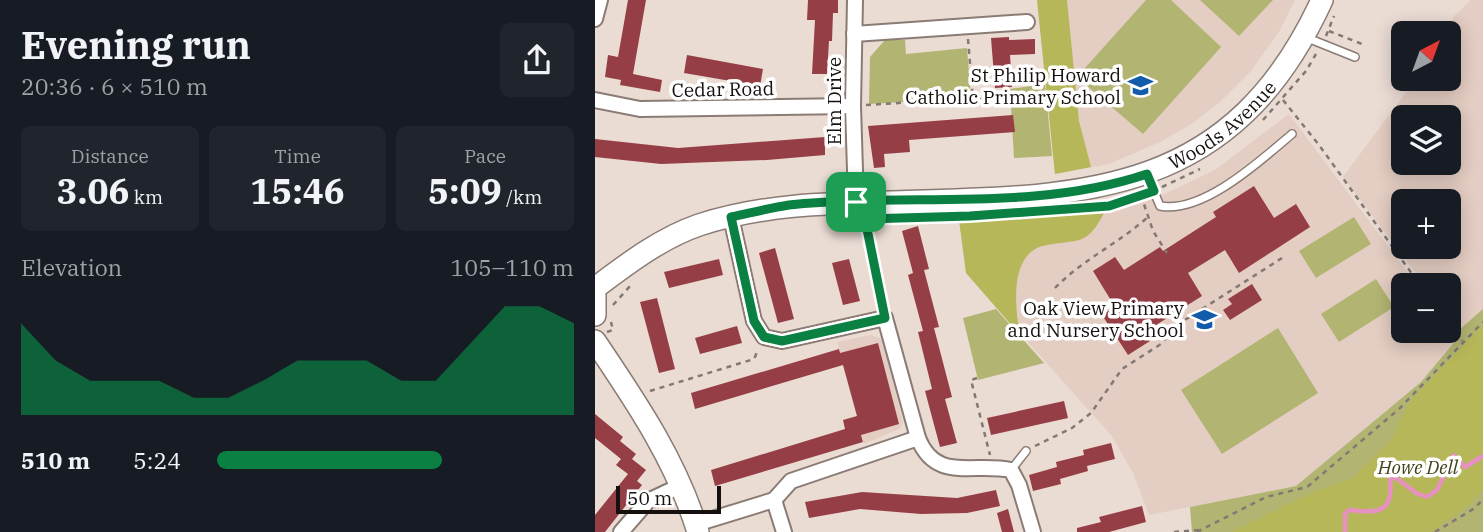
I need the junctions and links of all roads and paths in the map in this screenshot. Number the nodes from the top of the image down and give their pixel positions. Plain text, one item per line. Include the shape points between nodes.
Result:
1 (600, 0) edge
2 (855, 0) edge
3 (1322, 0) edge
4 (595, 19) edge
5 (1027, 22) dead end
6 (967, 26) junction
7 (1329, 31) dead end
8 (853, 34) junction
9 (1305, 37) junction
10 (1363, 44) dead end
11 (1355, 57) dead end
12 (1011, 96) dead end
13 (973, 99) junction
14 (595, 100) edge
15 (1282, 100) dead end
16 (853, 106) junction
17 (1292, 134) dead end
18 (1150, 182) junction
19 (1141, 195) junction
20 (1084, 208) dead end
21 (858, 213) junction
22 (731, 217) junction
23 (1148, 217) junction
24 (1167, 253) dead end
25 (1282, 258) dead end
26 (1411, 273) edge
27 (636, 281) dead end
28 (595, 288) edge
29 (1055, 288) dead end
30 (595, 295) edge
31 (885, 318) junction
32 (1483, 322) edge
33 (603, 324) edge
34 (764, 337) junction
35 (1462, 341) joint
36 (977, 378) dead end
37 (650, 391) dead end
38 (918, 438) junction
39 (1026, 451) joint
40 (993, 468) junction
41 (1011, 470) junction
42 (682, 485) junction
43 (1483, 499) edge
44 (774, 500) junction
45 (697, 528) edge
46 (1198, 531) edge
47 (621, 532) edge
48 (784, 532) edge
49 (1033, 532) edge
50 (1174, 532) edge
51 (1435, 532) edge

1 - 4 street
2 - 8 street, Elm Drive
3 - 9 street, Woods Avenue
5 - 6 street
6 - 8 street
6 - 13 path
7 - 10 path
8 - 16 street, Elm Drive
9 - 11 lane
9 - 18 street, Woods Avenue via 1276,80 1246,111
12 - 13 path
13 - 16 path
14 - 16 street, Cedar Road via 640,109
15 - 26 path
16 - 21 street, Elm Drive
17 - 18 lane via 1252,167 1198,201 1160,206
18 - 19 path
18 - 21 street, Woods Avenue via 1034,198
19 - 20 path via 1109,206
19 - 23 path
21 - 22 street, Woods Avenue via 789,205
21 - 31 path
22 - 28 street, Woods Avenue via 664,240
22 - 34 street via 754,321
23 - 24 path
23 - 29 path
25 - 39 path via 1177,325 1161,344 1122,369 1091,413
27 - 33 path via 615,301
30 - 33 street
31 - 34 street via 782,341
31 - 38 street
32 - 35 path
33 - 42 street
34 - 37 path via 754,359
35 - 46 path via 1399,409 1307,487 1266,497
36 - 40 path via 971,380
38 - 40 street via 925,456 935,463
38 - 44 street via 791,481
39 - 41 lane
40 - 41 street
41 - 49 street
42 - 45 street
42 - 47 street via 648,502
43 - 51 path
44 - 45 street
44 - 48 street
46 - 50 path

